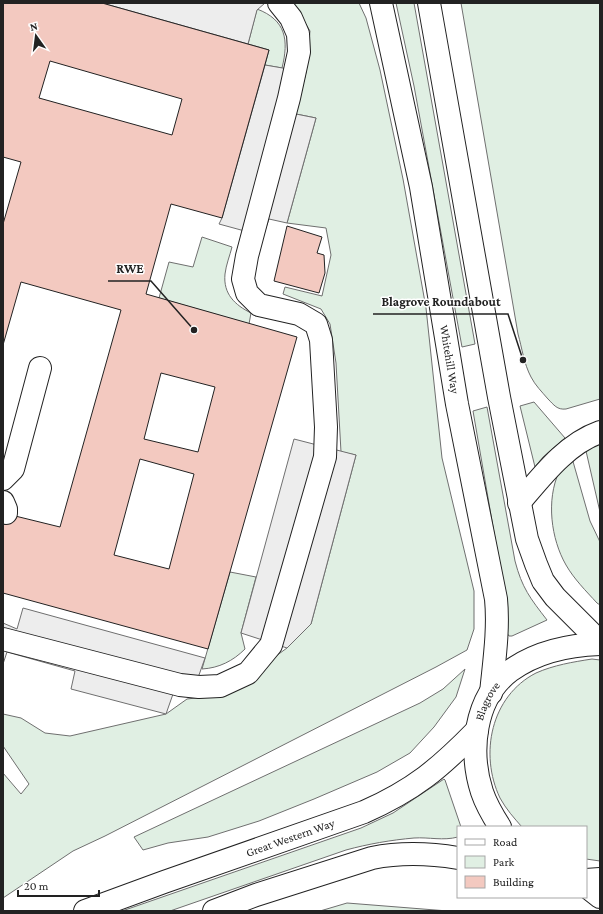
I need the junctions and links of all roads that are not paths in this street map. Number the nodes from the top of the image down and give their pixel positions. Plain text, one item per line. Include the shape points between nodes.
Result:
1 (279, 3) edge
2 (382, 3) edge
3 (429, 3) edge
4 (40, 368) dead end
5 (600, 432) edge
6 (3, 479) edge
7 (519, 503) junction
8 (3, 639) edge
9 (600, 643) edge
10 (491, 693) junction
11 (476, 730) junction
12 (499, 826) edge
13 (457, 858) edge
14 (600, 879) edge
15 (587, 880) edge
16 (587, 887) edge
17 (600, 897) edge
18 (85, 911) edge
19 (214, 911) edge

1 - 8 main road via 291,18 298,34 299,52 243,279 247,293 259,305 299,314 316,324 321,340 326,427 325,457 271,645 248,673 220,686 199,686 180,685
2 - 10 main road, Whitehill Way via 421,187 457,404 496,599 497,634
3 - 7 main road
4 - 6 main road via 13,469
5 - 7 main road via 577,444 559,459
7 - 9 main road via 543,581
9 - 10 main road, Blagrove via 567,647 534,658 510,671
10 - 11 main road, Blagrove
11 - 12 main road, Blagrove via 478,780 482,794
11 - 18 main road, Great Western Way via 449,758 419,783 385,803
13 - 19 main road via 407,853 372,858 270,890
14 - 15 main road
16 - 17 main road

